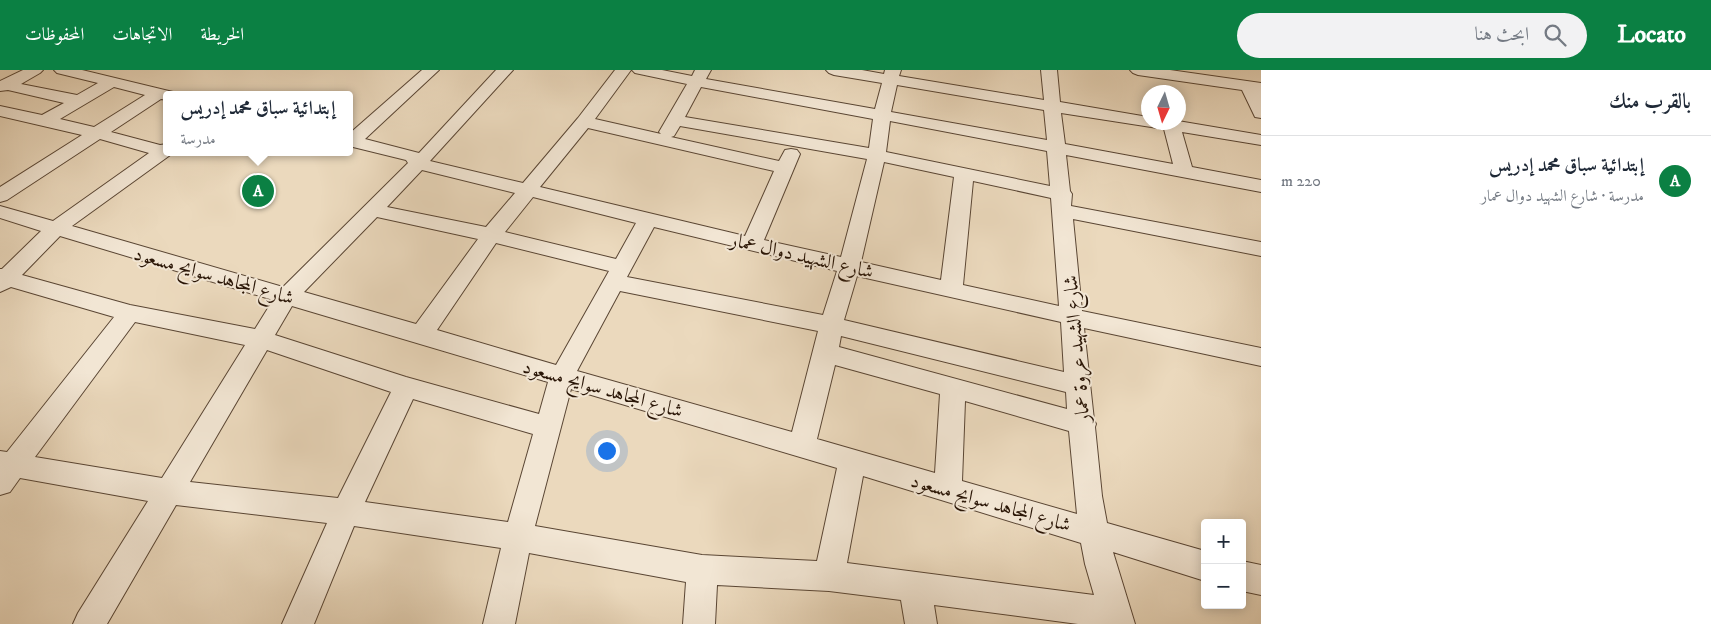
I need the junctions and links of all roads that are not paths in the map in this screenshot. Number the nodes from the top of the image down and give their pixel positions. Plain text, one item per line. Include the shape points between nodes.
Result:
1 (35, 70) edge
2 (62, 70) edge
3 (431, 70) edge
4 (505, 70) edge
5 (623, 70) edge
6 (640, 70) edge
7 (834, 70) edge
8 (1049, 70) edge
9 (1138, 70) edge
10 (1181, 70) edge
11 (1218, 73) edge
12 (700, 75) edge
13 (892, 75) edge
14 (114, 82) junction
15 (3, 86) edge
16 (1257, 86) edge
17 (163, 94) edge
18 (80, 101) junction
19 (1052, 106) junction
20 (0, 111) edge
21 (1261, 113) edge
22 (20, 116) junction
23 (882, 116) junction
24 (675, 120) junction
25 (45, 121) junction
26 (1141, 121) edge
27 (584, 122) junction
28 (0, 127) edge
29 (1186, 127) edge
30 (1173, 130) edge
31 (97, 133) junction
32 (353, 139) edge
33 (663, 139) junction
34 (1261, 140) edge
35 (353, 141) edge
36 (796, 141) junction
37 (1058, 147) junction
38 (163, 150) edge
39 (163, 152) edge
40 (877, 156) junction
41 (418, 164) junction
42 (785, 168) junction
43 (1184, 172) junction
44 (964, 174) junction
45 (1261, 186) edge
46 (528, 189) junction
47 (0, 196) edge
48 (1063, 203) junction
49 (373, 210) junction
50 (0, 212) edge
51 (648, 219) junction
52 (56, 228) junction
53 (491, 235) junction
54 (752, 244) junction
55 (1261, 250) edge
56 (849, 266) junction
57 (616, 274) junction
58 (2, 279) edge
59 (951, 290) junction
60 (287, 296) junction
61 (130, 313) junction
62 (1073, 318) junction
63 (831, 325) junction
64 (421, 335) junction
65 (261, 340) junction
66 (826, 353) junction
67 (1261, 357) edge
68 (562, 376) junction
69 (1079, 385) junction
70 (406, 387) junction
71 (952, 387) junction
72 (1083, 424) junction
73 (548, 428) junction
74 (802, 446) junction
75 (852, 461) junction
76 (5, 470) edge
77 (948, 489) junction
78 (170, 492) junction
79 (346, 512) junction
80 (1094, 532) junction
81 (518, 537) junction
82 (1201, 565) edge
83 (702, 570) junction
84 (829, 576) junction
85 (1246, 577) edge
86 (1261, 580) edge
87 (915, 588) junction
88 (1117, 619) edge
89 (89, 624) edge
90 (298, 624) edge
91 (498, 624) edge
92 (699, 624) edge
93 (921, 624) edge

1 - 15 street
2 - 14 street
3 - 32 street
4 - 41 street
5 - 27 street
6 - 12 street
7 - 13 street
8 - 19 street, شارع الشهيد عروة عمار
9 - 16 street
10 - 11 street
11 - 16 street
12 - 23 street via 736,90
12 - 24 street
13 - 19 street
13 - 23 street
14 - 17 street
14 - 18 street
15 - 18 street
16 - 21 street
17 - 31 street
18 - 25 street
19 - 26 street
19 - 37 street, شارع الشهيد عروة عمار
20 - 22 street
22 - 25 street
22 - 28 street
23 - 37 street
23 - 40 street
24 - 33 street
24 - 36 street
25 - 31 street
27 - 33 street
27 - 46 street
29 - 34 street
30 - 43 street
31 - 38 street
31 - 47 street
33 - 42 street
35 - 41 street, شارع الشهيد دوال عمار via 412,156
36 - 40 street
36 - 42 street
37 - 43 street
37 - 48 street, شارع الشهيد عروة عمار
39 - 52 street
40 - 44 street
40 - 56 street
41 - 46 street, شارع الشهيد دوال عمار
41 - 49 street
42 - 54 street
43 - 45 street
44 - 48 street
44 - 59 street
46 - 51 street, شارع الشهيد دوال عمار
46 - 53 street
48 - 55 street
48 - 62 street, شارع الشهيد عروة عمار
49 - 53 street
49 - 60 street
50 - 52 street, شارع المجاهد سوايح مسعود
51 - 54 street, شارع الشهيد دوال عمار
51 - 57 street
52 - 58 street
52 - 60 street, شارع المجاهد سوايح مسعود
53 - 57 street
53 - 64 street
54 - 56 street, شارع الشهيد دوال عمار
56 - 59 street, شارع الشهيد دوال عمار
56 - 63 street
57 - 63 street
57 - 68 street
58 - 61 street
59 - 62 street, شارع الشهيد دوال عمار
60 - 64 street, شارع المجاهد سوايح مسعود
60 - 65 street
61 - 65 street
61 - 76 street
62 - 67 street, شارع الشهيد دوال عمار
62 - 69 street, شارع الشهيد عروة عمار
63 - 66 street
63 - 69 street
64 - 68 street, شارع المجاهد سوايح مسعود
65 - 70 street
65 - 78 street
66 - 71 street
66 - 74 street
68 - 73 street
68 - 74 street, شارع المجاهد سوايح مسعود
69 - 72 street, شارع الشهيد عروة عمار
70 - 73 street
70 - 79 street
71 - 72 street
71 - 77 street
72 - 80 street, شارع الشهيد عروة عمار
73 - 81 street
74 - 75 street, شارع المجاهد سوايح مسعود
75 - 77 street, شارع المجاهد سوايح مسعود
75 - 84 street
76 - 78 street
77 - 80 street, شارع المجاهد سوايح مسعود
78 - 79 street
78 - 89 street
79 - 81 street
79 - 90 street
80 - 82 street, شارع المجاهد سوايح مسعود
80 - 88 street, شارع الشهيد عروة عمار
81 - 83 street
81 - 91 street
83 - 84 street
83 - 92 street
84 - 87 street
85 - 86 street
87 - 88 street
87 - 93 street

